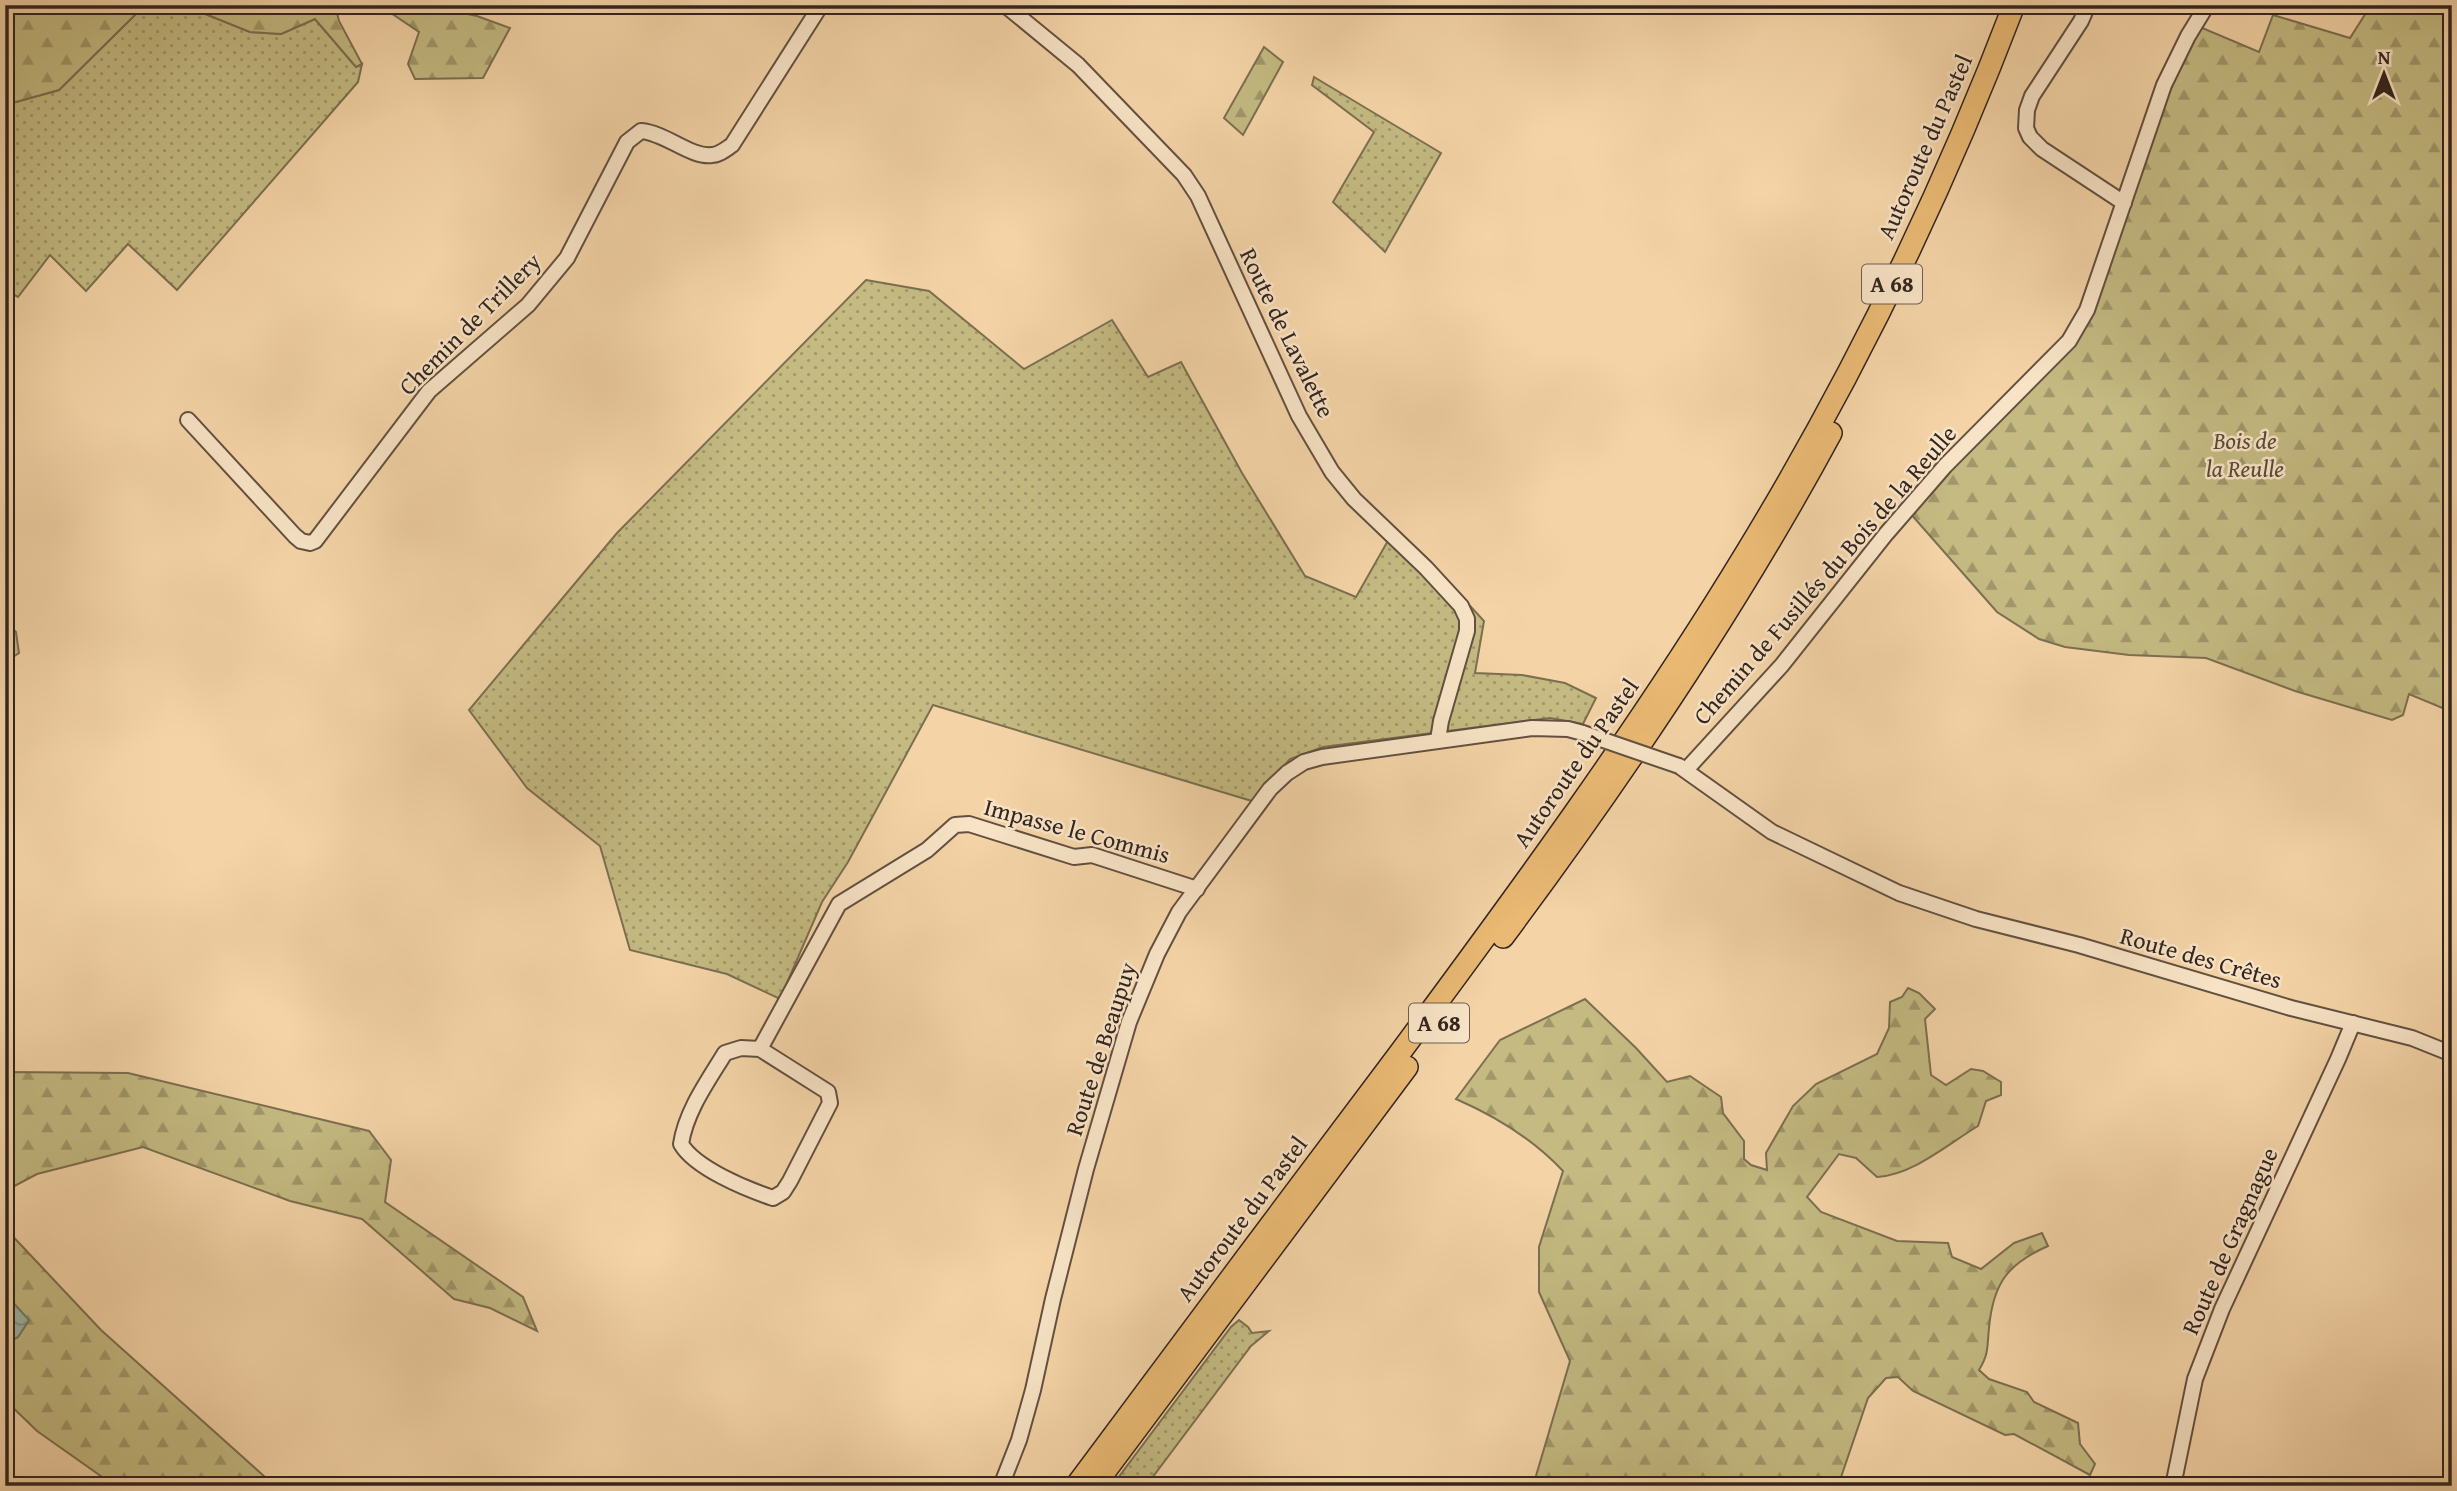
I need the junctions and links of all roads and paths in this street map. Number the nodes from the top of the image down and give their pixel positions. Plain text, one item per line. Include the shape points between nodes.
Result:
1 (821, 5) edge
2 (1005, 5) edge
3 (2014, 5) edge
4 (2030, 5) edge
5 (2088, 5) edge
6 (2207, 5) edge
7 (2124, 203) junction
8 (188, 420) dead end
9 (1446, 739) junction
10 (1683, 768) junction
11 (1197, 889) junction
12 (2353, 1023) junction
13 (760, 1049) junction
14 (2452, 1054) edge
15 (1001, 1486) edge
16 (1076, 1486) edge
17 (1094, 1486) edge
18 (2173, 1486) edge

1 - 8 street, Chemin de Trillery via 732,145 714,155 699,155 655,133 641,131 627,142 567,258 528,305 429,391 315,541 295,536
2 - 9 street, Route de Lavalette via 1078,65 1184,175 1198,196 1299,416 1332,471 1461,606 1467,631 1438,734
3 - 16 highway, Autoroute du Pastel / A 68 via 1936,191 1842,383 1696,633 1517,893
4 - 17 highway, Autoroute du Pastel / A 68 via 1950,196 1857,384 1766,547 1684,679 1531,899
5 - 7 street via 2032,96 2026,128 2042,149
6 - 7 street, Chemin de Fusillés du Bois de la Reulle via 2164,85
7 - 10 street, Chemin de Fusillés du Bois de la Reulle via 2087,310 2069,341 1945,466 1782,665
9 - 10 street, bridge via 1541,727 1568,729
9 - 11 street, Route de Beaupuy via 1304,762 1254,808
10 - 12 street, Route des Crêtes via 1781,837 1937,907
11 - 13 street, Impasse le Commis via 1092,855 1074,857 969,824 956,825 927,850 839,904
11 - 15 street, Route de Beaupuy via 1157,954 1129,1021 1086,1169 1033,1390
12 - 14 street, Route des Crêtes
12 - 18 street, Route de Gragnague via 2194,1379
13 - 13 street via 725,1053 694,1106 681,1144 695,1160 773,1198 790,1181 831,1097

